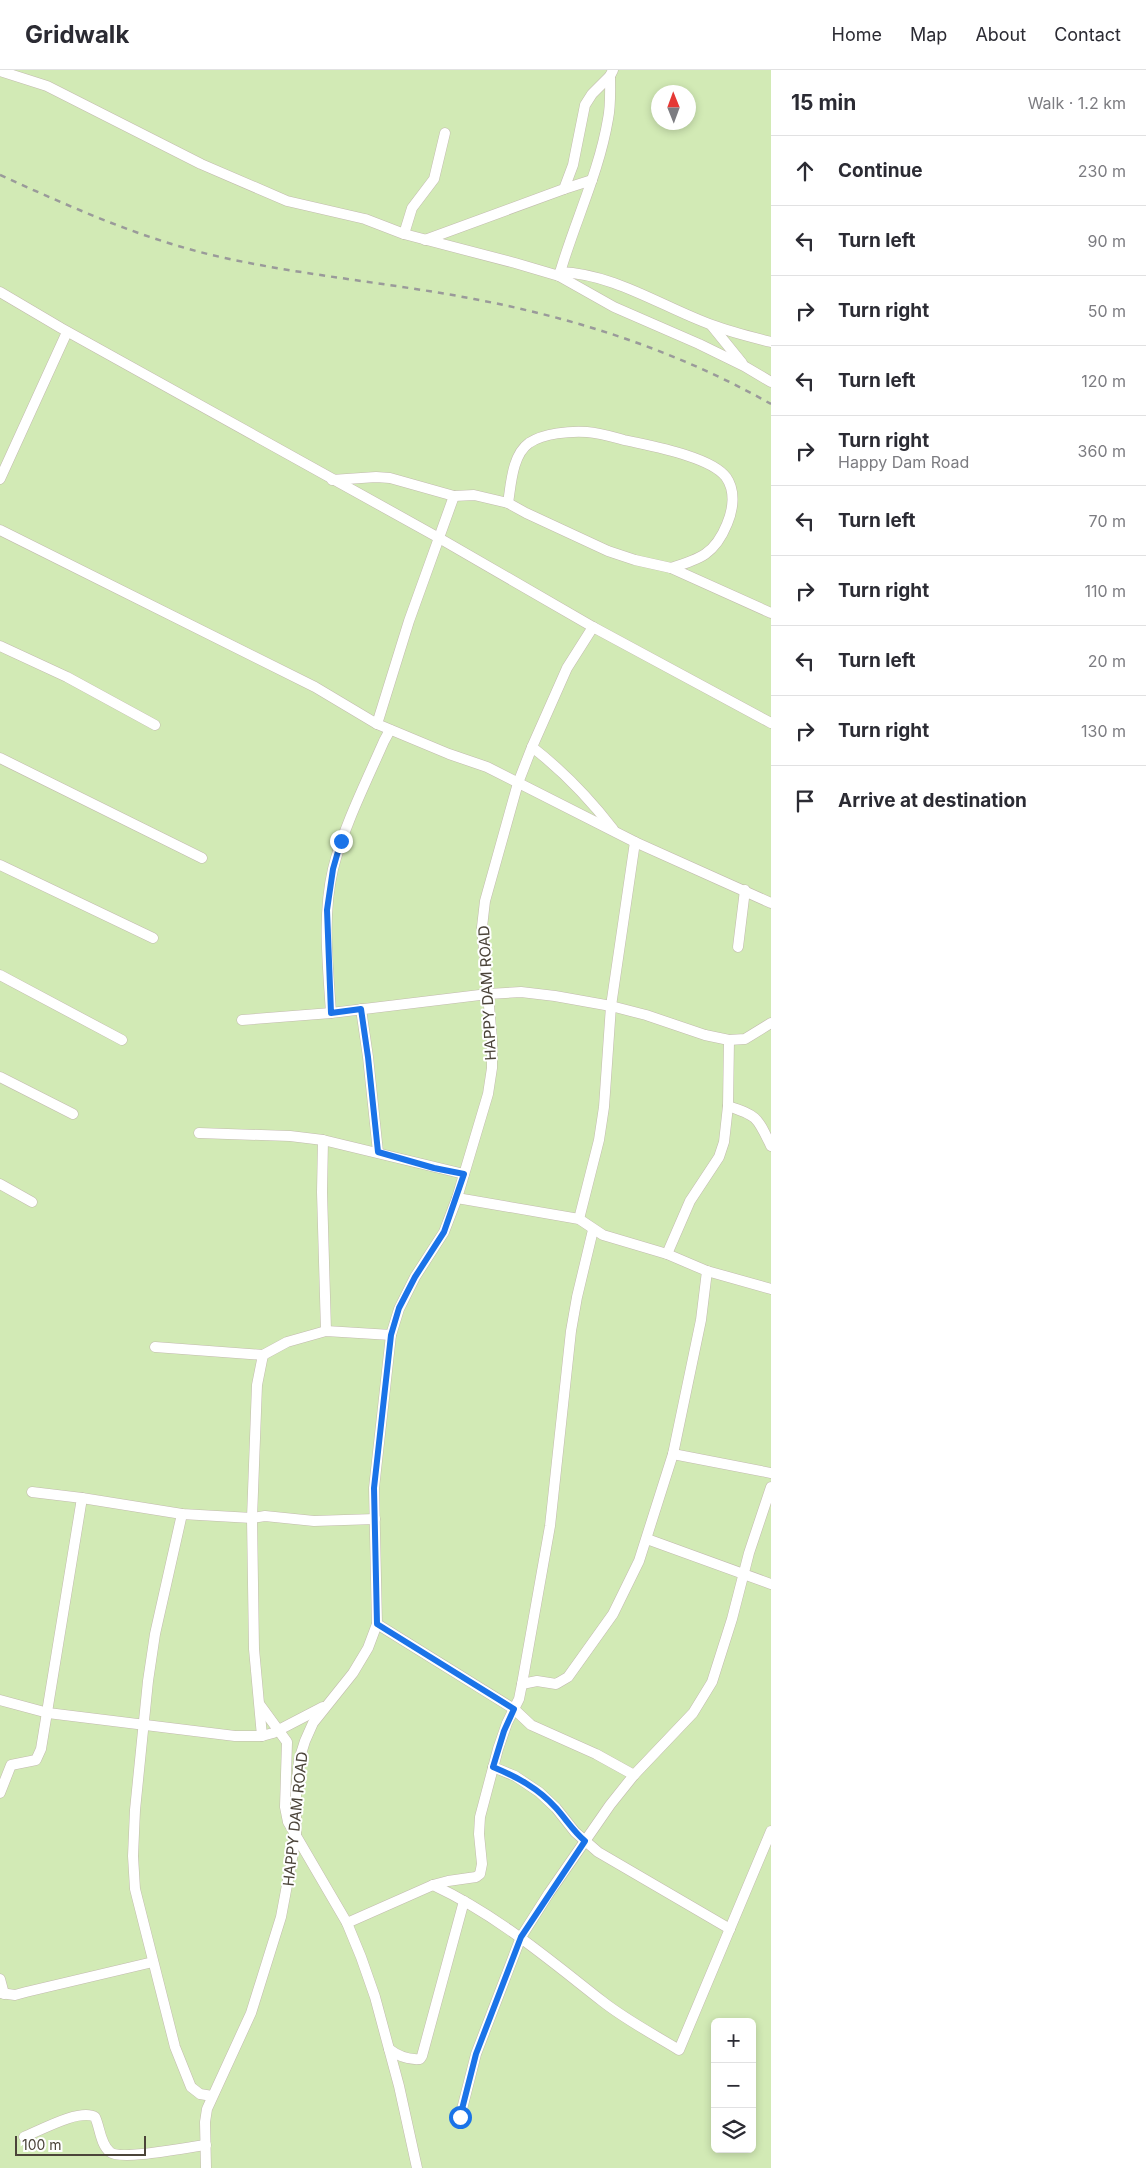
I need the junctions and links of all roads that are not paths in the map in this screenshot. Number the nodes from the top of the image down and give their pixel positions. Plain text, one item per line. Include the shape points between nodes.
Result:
1 (0, 71) edge
2 (612, 73) edge
3 (445, 134) dead end
4 (592, 180) junction
5 (564, 189) junction
6 (404, 234) junction
7 (425, 240) junction
8 (560, 274) junction
9 (0, 292) edge
10 (711, 325) junction
11 (67, 332) junction
12 (771, 342) edge
13 (744, 366) junction
14 (771, 382) edge
15 (0, 479) edge
16 (332, 480) junction
17 (454, 496) junction
18 (508, 503) junction
19 (0, 530) edge
20 (438, 538) junction
21 (671, 568) junction
22 (771, 613) edge
23 (593, 627) junction
24 (0, 646) edge
25 (771, 723) edge
26 (377, 724) junction
27 (155, 725) dead end
28 (390, 730) junction
29 (532, 746) junction
30 (0, 758) edge
31 (518, 783) junction
32 (615, 831) junction
33 (635, 842) junction
34 (202, 858) dead end
35 (0, 865) edge
36 (746, 890) junction
37 (771, 903) edge
38 (153, 938) dead end
39 (738, 947) dead end
40 (0, 975) edge
41 (488, 994) junction
42 (611, 1006) junction
43 (361, 1009) junction
44 (331, 1013) junction
45 (242, 1020) dead end
46 (771, 1023) edge
47 (122, 1040) dead end
48 (729, 1040) junction
49 (0, 1077) edge
50 (728, 1106) junction
51 (73, 1114) dead end
52 (199, 1133) dead end
53 (323, 1140) junction
54 (771, 1146) edge
55 (378, 1152) junction
56 (464, 1174) junction
57 (0, 1184) edge
58 (457, 1198) junction
59 (32, 1202) dead end
60 (580, 1220) junction
61 (593, 1230) junction
62 (667, 1254) junction
63 (708, 1271) junction
64 (771, 1289) edge
65 (326, 1330) junction
66 (391, 1335) junction
67 (155, 1347) dead end
68 (263, 1354) junction
69 (672, 1454) junction
70 (771, 1473) edge
71 (771, 1487) edge
72 (32, 1492) dead end
73 (82, 1498) junction
74 (182, 1514) junction
75 (252, 1518) junction
76 (375, 1519) junction
77 (646, 1539) junction
78 (744, 1574) junction
79 (771, 1584) edge
80 (377, 1624) junction
81 (522, 1684) junction
82 (0, 1700) edge
83 (260, 1705) junction
84 (326, 1705) junction
85 (514, 1709) junction
86 (48, 1713) junction
87 (145, 1724) junction
88 (279, 1730) junction
89 (262, 1736) junction
90 (493, 1767) junction
91 (634, 1775) junction
92 (0, 1793) edge
93 (771, 1831) edge
94 (296, 1836) junction
95 (585, 1841) junction
96 (433, 1886) junction
97 (464, 1901) junction
98 (347, 1923) junction
99 (730, 1929) junction
100 (521, 1937) junction
101 (153, 1962) junction
102 (0, 1979) edge
103 (2, 1993) edge
104 (389, 2049) junction
105 (212, 2096) junction
106 (460, 2117) dead end
107 (24, 2137) dead end
108 (206, 2145) junction
109 (413, 2150) junction
110 (206, 2168) edge
111 (410, 2168) edge
112 (417, 2168) edge

1 - 6 street via 47,86 261,191
2 - 4 street via 609,116
2 - 5 street via 585,105 574,165
3 - 6 street via 434,180 412,208
4 - 5 street
4 - 8 street
5 - 7 street
6 - 7 street
7 - 8 street
8 - 10 street via 588,274
8 - 13 street via 614,307
9 - 11 street
10 - 12 street
10 - 13 street
11 - 15 street
11 - 16 street
13 - 14 street
16 - 17 street via 390,478
16 - 20 street
17 - 18 street via 474,495
17 - 20 street
18 - 21 street via 608,551
18 - 21 street via 520,453 539,438 566,432 589,432 698,459 725,476 731,490 731,515 720,541 711,551 699,559
19 - 26 street via 315,687
20 - 23 street
20 - 26 street
21 - 22 street
23 - 25 street
23 - 29 street, HAPPY DAM ROAD via 568,668
24 - 27 street
26 - 28 street
28 - 31 street via 486,766
28 - 44 street via 341,841 333,869 327,910
29 - 31 street, HAPPY DAM ROAD
29 - 32 street via 584,793
30 - 34 street
31 - 32 street
31 - 41 street, HAPPY DAM ROAD via 485,901 482,927
32 - 33 street
33 - 36 street
33 - 42 street
35 - 38 street
36 - 37 street
36 - 39 street
40 - 47 street
41 - 42 street via 521,992
41 - 43 street
41 - 56 street, HAPPY DAM ROAD via 492,1068 488,1094
42 - 48 street
42 - 60 street via 604,1107
43 - 44 street
43 - 55 street
44 - 45 street
46 - 48 street via 745,1039
48 - 50 street
49 - 51 street
50 - 54 street via 755,1116
50 - 62 street via 718,1157 690,1201
52 - 53 street
53 - 55 street
53 - 65 street
55 - 56 street
56 - 58 street, HAPPY DAM ROAD
57 - 59 street
58 - 60 street
58 - 66 street, HAPPY DAM ROAD via 444,1232 399,1308
60 - 61 street
61 - 62 street
61 - 81 street via 571,1331 550,1526
62 - 63 street
63 - 64 street
63 - 69 street via 701,1320
65 - 66 street
65 - 68 street via 287,1342
66 - 76 street, HAPPY DAM ROAD via 374,1488
67 - 68 street
68 - 75 street via 257,1385
69 - 70 street
69 - 77 street
71 - 78 street
72 - 73 street
73 - 74 street
73 - 86 street
74 - 75 street
74 - 87 street via 155,1634
75 - 76 street via 265,1516 314,1522
75 - 83 street via 254,1649
76 - 80 street, HAPPY DAM ROAD
77 - 78 street
77 - 81 street via 639,1562 613,1614 568,1677 556,1684 537,1681
78 - 79 street
78 - 91 street via 719,1664 705,1696
80 - 84 street, HAPPY DAM ROAD via 353,1673
80 - 85 street
81 - 85 street
82 - 86 street
83 - 88 street
83 - 89 street
84 - 88 street
84 - 94 street, HAPPY DAM ROAD via 313,1723 299,1760
85 - 90 street
85 - 91 street via 531,1725
86 - 87 street
86 - 92 street via 39,1756 33,1761 11,1765
87 - 89 street via 208,1734
87 - 101 street via 133,1856 135,1890
88 - 89 street
88 - 94 street via 288,1748 286,1816
90 - 95 street via 515,1776 539,1792
90 - 96 street via 480,1816 481,1872 476,1877
91 - 95 street
93 - 99 street
94 - 98 street
94 - 105 street, HAPPY DAM ROAD via 281,1917 260,1987
95 - 99 street via 598,1852
95 - 100 street
96 - 97 street
96 - 98 street
97 - 100 street
97 - 104 street via 422,2056 412,2060
98 - 104 street via 375,1997
99 - 100 street via 679,2050 617,2011
100 - 106 street via 476,2054
101 - 103 street via 26,1992
101 - 105 street via 175,2047 186,2076 196,2092
102 - 103 street
104 - 109 street
105 - 108 street, HAPPY DAM ROAD via 205,2122
107 - 108 street via 87,2113 95,2117 106,2148 114,2155 132,2156
108 - 110 street, HAPPY DAM ROAD
109 - 111 street
109 - 112 street

